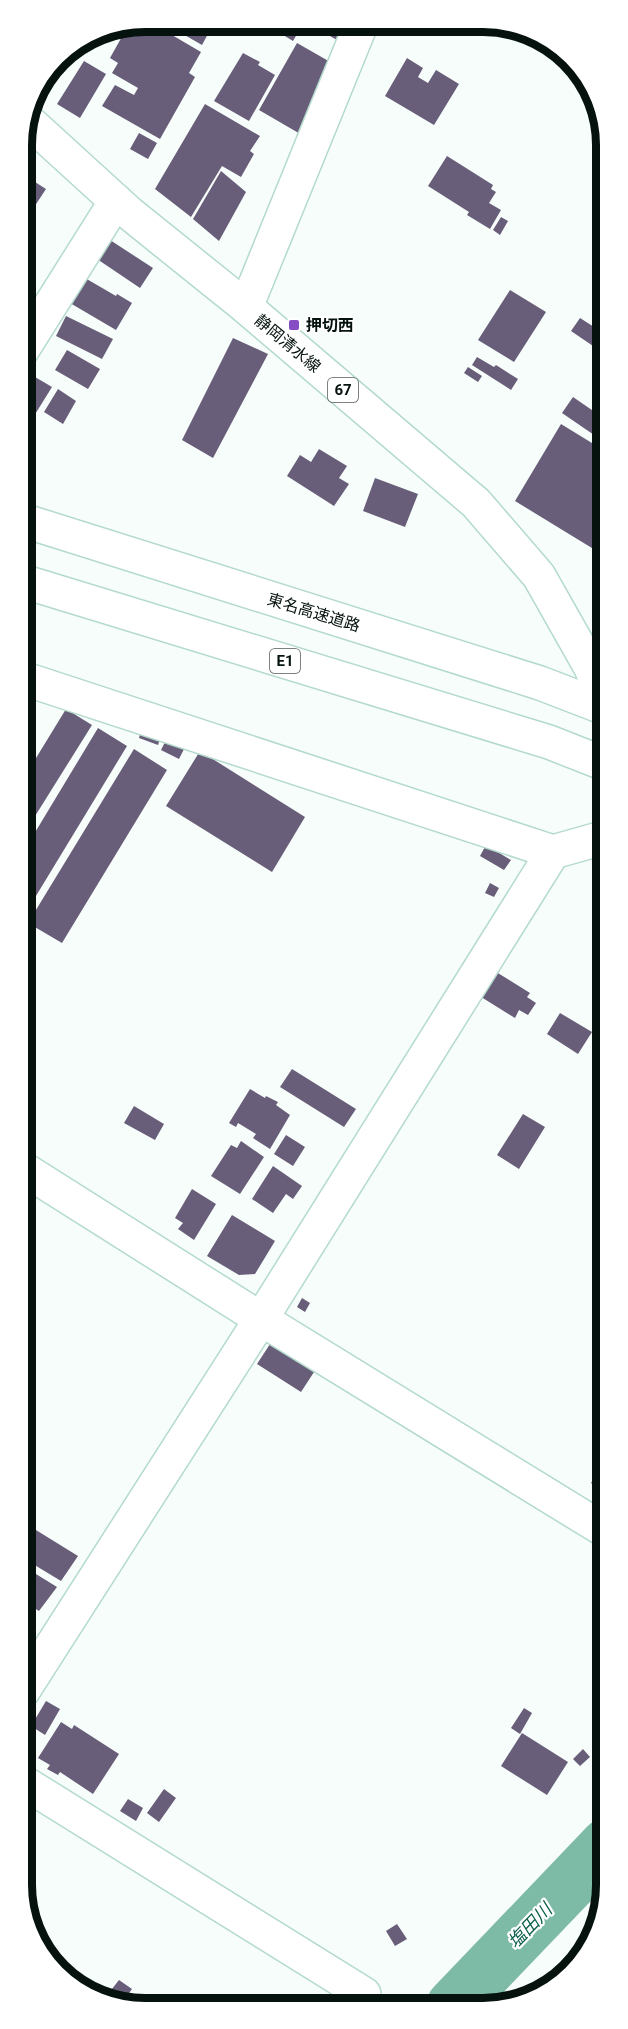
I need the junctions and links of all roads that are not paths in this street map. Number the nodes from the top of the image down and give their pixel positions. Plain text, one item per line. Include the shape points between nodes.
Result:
1 (358, 31) edge
2 (33, 126) edge
3 (116, 201) junction
4 (246, 307) junction
5 (32, 334) edge
6 (32, 523) edge
7 (32, 584) edge
8 (597, 664) edge
9 (32, 681) edge
10 (597, 704) edge
11 (597, 761) edge
12 (597, 840) edge
13 (553, 852) junction
14 (32, 1174) edge
15 (261, 1319) junction
16 (596, 1525) edge
17 (32, 1677) edge
18 (32, 1788) edge
19 (364, 1994) dead end

1 - 4 main road
2 - 3 main road, 静岡清水線 / 67
3 - 4 main road, 静岡清水線 / 67
3 - 5 main road
4 - 8 main road, 静岡清水線 / 67 via 476,503 539,576
6 - 10 main road, 東名高速道路
7 - 11 main road, E1 via 549,742
9 - 13 main road
12 - 13 main road
13 - 15 main road
14 - 15 main road
15 - 16 main road
15 - 17 main road
18 - 19 main road

